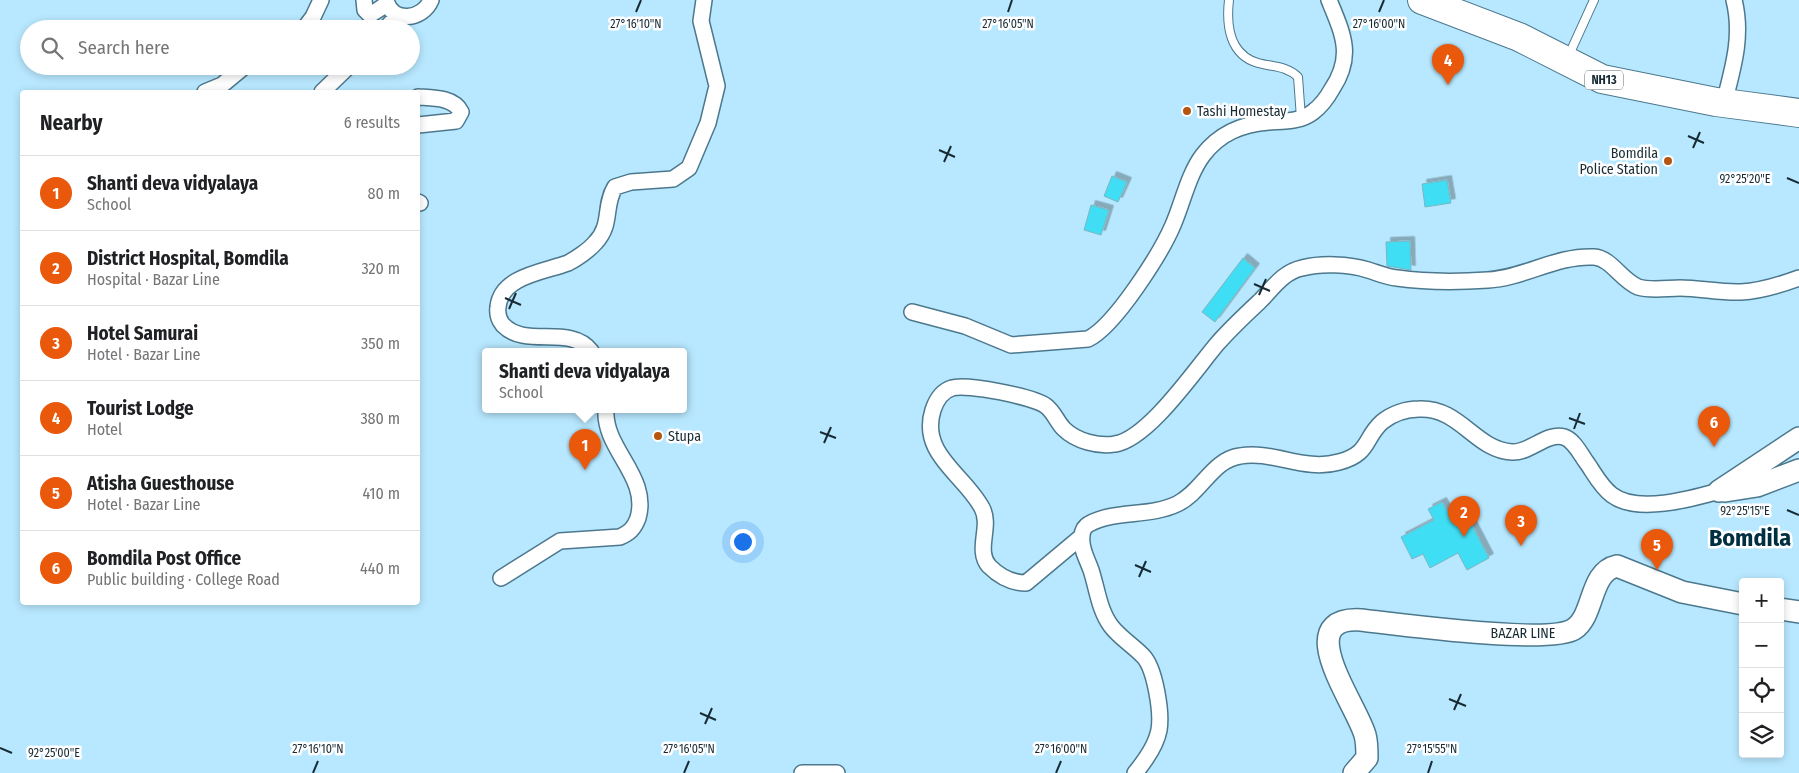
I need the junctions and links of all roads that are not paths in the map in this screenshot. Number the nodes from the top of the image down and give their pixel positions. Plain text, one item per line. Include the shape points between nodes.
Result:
1 (320, 0) edge
2 (364, 0) edge
3 (431, 0) edge
4 (704, 0) edge
5 (1229, 0) edge
6 (1329, 0) edge
7 (1422, 0) edge
8 (1594, 0) edge
9 (1734, 0) edge
10 (386, 2) edge
11 (398, 15) junction
12 (311, 20) edge
13 (393, 20) edge
14 (1566, 61) junction
15 (234, 75) edge
16 (340, 75) edge
17 (210, 90) edge
18 (324, 90) edge
19 (420, 97) edge
20 (1724, 103) junction
21 (1799, 113) edge
22 (1301, 118) junction
23 (420, 125) edge
24 (1799, 278) edge
25 (912, 312) dead end
26 (587, 348) edge
27 (607, 413) edge
28 (1799, 438) edge
29 (1799, 470) edge
30 (1719, 491) junction
31 (1081, 537) junction
32 (501, 578) dead end
33 (1739, 603) edge
34 (1784, 610) edge
35 (1799, 612) edge
36 (802, 773) edge
37 (837, 773) edge
38 (1134, 773) edge
39 (1354, 773) edge

1 - 12 street
2 - 10 street via 365,10 370,15
3 - 11 street via 420,14
4 - 26 street via 701,21 717,86 708,123 688,168 673,179 631,182 615,187 608,203 608,224 594,245 570,262 513,283 498,302 499,321 506,327 529,336 575,340
5 - 22 lane via 1227,18 1234,46 1244,57 1291,70 1298,77
6 - 22 street via 1343,38 1344,63 1339,78 1321,105 1312,114
7 - 14 highway, NH13 via 1456,9
8 - 14 lane
9 - 20 street via 1739,38
10 - 11 street
11 - 13 street
14 - 20 highway, NH13 via 1602,80
15 - 17 street
16 - 18 street
19 - 23 street via 454,103 461,112 456,121
20 - 21 highway, NH13
22 - 25 street via 1249,124 1230,130 1203,155 1163,246 1099,334 1088,339 1012,346 965,326
24 - 31 street via 1772,288 1740,292 1642,288 1623,278 1601,258 1593,257 1548,263 1504,278 1487,280 1399,279 1353,267 1315,265 1300,268 1280,279 1236,322 1149,425 1117,444 1104,445 1077,438 1065,430 1050,410 1034,400 981,387 962,386 950,388 940,396 931,419 931,434 939,455 977,498 986,514 983,549 989,565 1016,583 1026,583
27 - 32 street via 609,431 628,463 641,496 636,525 620,537 560,541
28 - 30 street
29 - 30 street via 1757,486
30 - 31 street via 1667,503 1624,501 1605,488 1573,443 1565,437 1553,437 1513,452 1498,449 1480,439 1447,414 1428,408 1411,409 1380,424 1365,448 1342,462 1299,464 1253,455 1229,459 1219,464 1178,504 1157,512 1108,518 1089,524
31 - 38 street via 1108,622 1143,656 1154,678 1159,728 1154,744
33 - 39 street, BAZAR LINE via 1682,592 1617,566 1605,572 1580,624 1572,631 1560,634 1511,635 1348,619 1338,622 1328,637 1330,658 1366,735 1367,758
34 - 35 street
36 - 37 street

